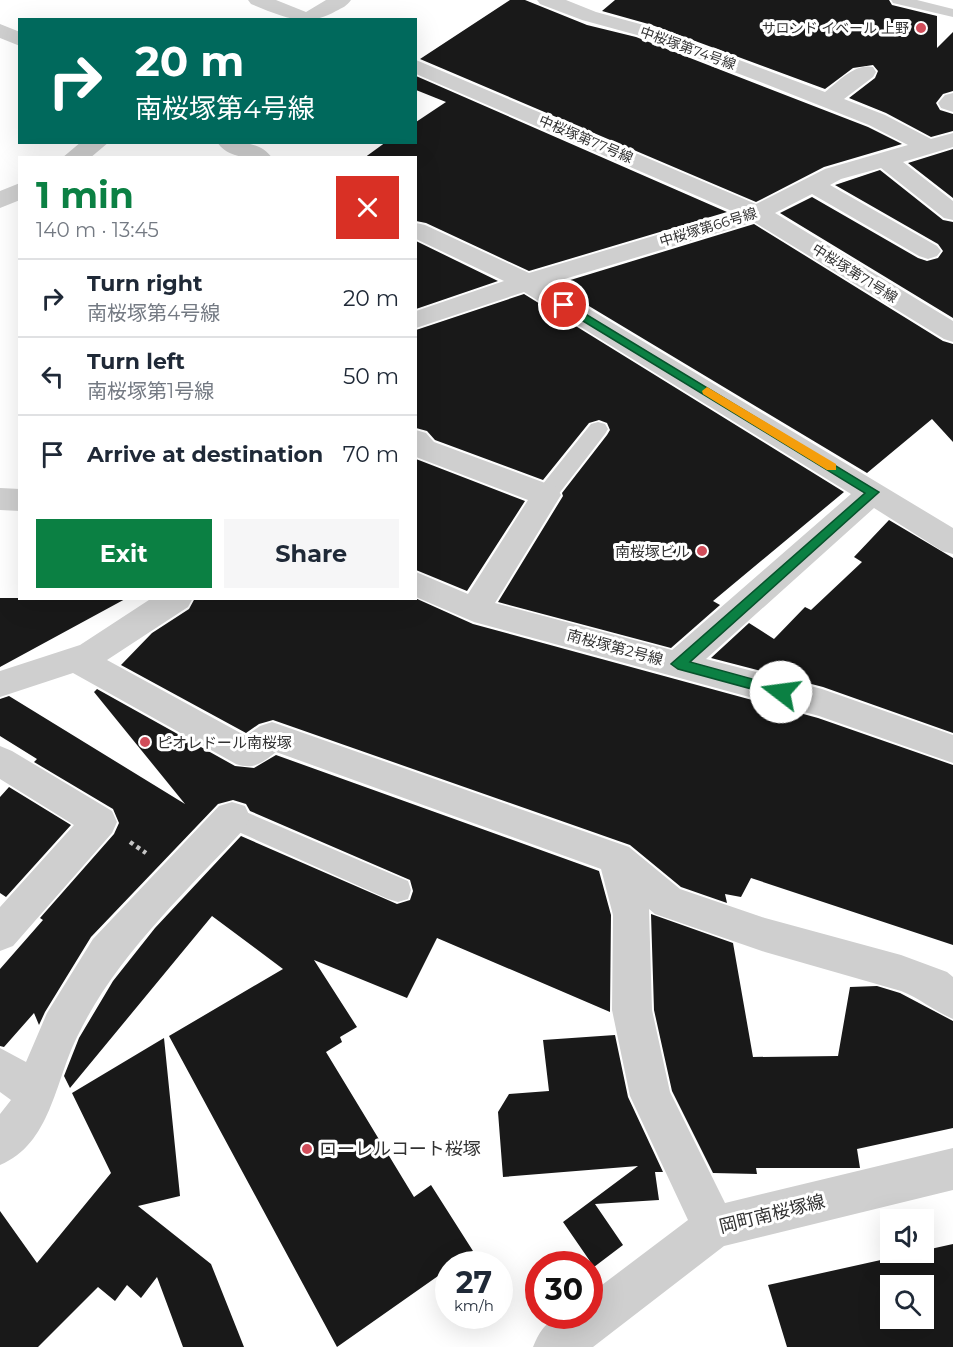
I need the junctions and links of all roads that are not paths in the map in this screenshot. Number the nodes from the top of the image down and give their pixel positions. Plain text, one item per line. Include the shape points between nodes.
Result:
1 (258, 0) edge
2 (341, 0) edge
3 (547, 0) edge
4 (611, 0) edge
5 (898, 0) edge
6 (953, 13) edge
7 (589, 16) junction
8 (304, 18) edge
9 (309, 18) edge
10 (0, 30) edge
11 (18, 39) edge
12 (417, 66) edge
13 (865, 72) dead end
14 (827, 100) junction
15 (953, 100) edge
16 (953, 105) edge
17 (95, 144) edge
18 (232, 144) edge
19 (942, 144) edge
20 (76, 156) edge
21 (257, 156) edge
22 (886, 159) junction
23 (812, 184) junction
24 (18, 190) edge
25 (0, 201) edge
26 (18, 211) edge
27 (757, 213) junction
28 (953, 213) edge
29 (417, 230) edge
30 (928, 251) dead end
31 (527, 282) junction
32 (417, 320) edge
33 (953, 333) edge
34 (598, 429) dead end
35 (417, 441) edge
36 (873, 492) junction
37 (546, 495) junction
38 (0, 499) edge
39 (18, 500) edge
40 (953, 543) edge
41 (417, 584) edge
42 (174, 600) edge
43 (474, 610) junction
44 (76, 659) junction
45 (678, 664) junction
46 (0, 684) edge
47 (953, 749) edge
48 (0, 761) edge
49 (232, 817) joint
50 (616, 858) junction
51 (398, 890) dead end
52 (0, 934) edge
53 (953, 1000) edge
54 (0, 1068) edge
55 (35, 1094) junction
56 (0, 1144) edge
57 (953, 1169) edge
58 (714, 1227) junction
59 (556, 1347) edge

1 - 8 street
2 - 9 street
3 - 7 street, 中桜塚第74号線
4 - 7 street
5 - 6 lane
7 - 14 street, 中桜塚第74号線 via 644,31
10 - 11 street
12 - 27 street, 中桜塚第77号線
13 - 14 street
14 - 19 street, 中桜塚第74号線
15 - 16 street via 949,103
17 - 20 street
18 - 21 street
19 - 22 street, 中桜塚第66号線
22 - 23 street, 中桜塚第66号線
22 - 28 street
23 - 27 street, 中桜塚第66号線
23 - 30 street
24 - 25 street
25 - 26 street
27 - 31 street, 中桜塚第66号線
27 - 33 street, 中桜塚第71号線
29 - 31 street
31 - 32 street, 中桜塚第66号線
31 - 36 street
34 - 37 lane
35 - 37 street via 424,449
36 - 40 street
36 - 45 street
37 - 43 street
38 - 39 street
41 - 43 street, 南桜塚第2号線
42 - 44 street via 92,654
43 - 45 street, 南桜塚第2号線
44 - 46 street
44 - 50 street via 248,754 272,736
45 - 47 street, 南桜塚第2号線 via 822,703
48 - 52 street via 99,822
49 - 51 lane
49 - 55 street via 106,951 61,1026
50 - 53 street via 668,902 765,935 901,973 933,985
50 - 58 street via 632,915 632,1011 650,1096
54 - 55 street
55 - 56 street via 24,1119
57 - 58 street, 岡町南桜塚線
58 - 59 street, 岡町南桜塚線

